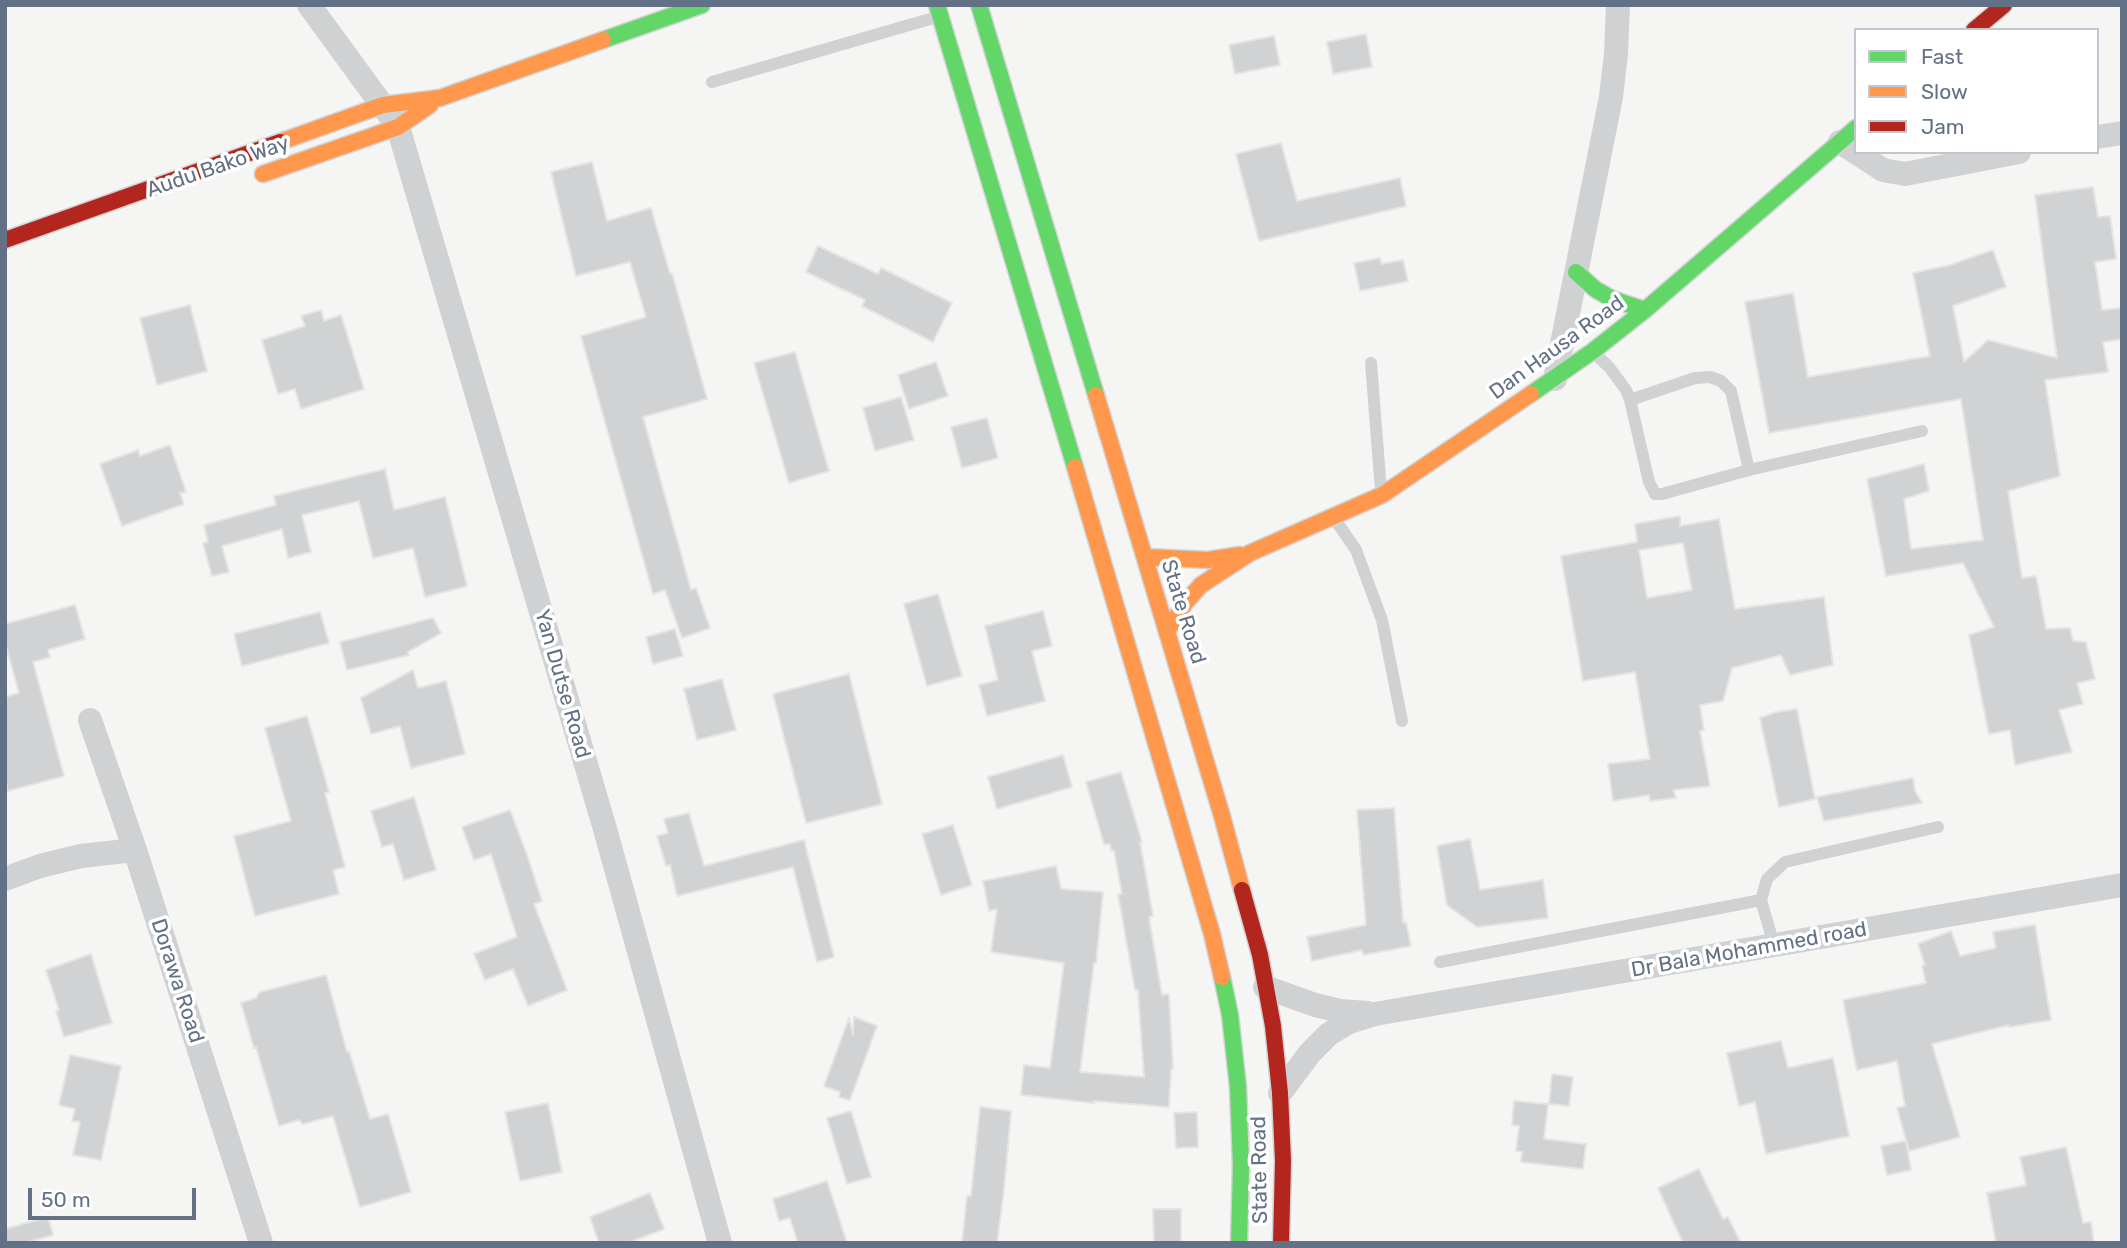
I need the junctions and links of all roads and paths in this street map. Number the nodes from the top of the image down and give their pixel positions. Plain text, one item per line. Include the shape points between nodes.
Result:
1 (309, 5) edge
2 (702, 5) edge
3 (979, 5) edge
4 (1618, 5) edge
5 (2004, 5) edge
6 (939, 10) edge
7 (1976, 28) edge
8 (712, 82) dead end
9 (440, 99) junction
10 (383, 106) junction
11 (398, 127) junction
12 (2122, 133) edge
13 (1848, 135) edge
14 (2099, 138) edge
15 (1867, 154) edge
16 (2009, 154) edge
17 (242, 181) dead end
18 (5, 240) edge
19 (1576, 272) junction
20 (1645, 310) junction
21 (1593, 351) junction
22 (1371, 363) dead end
23 (1555, 379) junction
24 (1630, 400) junction
25 (1922, 431) dead end
26 (1749, 470) junction
27 (1382, 495) junction
28 (1334, 517) junction
29 (1250, 553) junction
30 (1144, 557) junction
31 (1167, 631) junction
32 (90, 720) dead end
33 (1402, 721) dead end
34 (1938, 827) dead end
35 (135, 850) junction
36 (5, 879) edge
37 (2122, 885) edge
38 (1761, 900) junction
39 (1774, 945) junction
40 (1440, 962) dead end
41 (1265, 987) junction
42 (1375, 1014) junction
43 (1280, 1093) junction
44 (261, 1243) edge
45 (720, 1243) edge
46 (1240, 1243) edge
47 (1281, 1243) edge

1 - 10 street, Yan Dutse Road
2 - 9 main road, Audu Bako Way
3 - 30 main road, State Road
4 - 19 street via 1611,97
5 - 7 main road
6 - 8 lane
6 - 46 main road, State Road via 1212,934 1230,1015 1238,1087
9 - 10 main road, Audu Bako Way
9 - 11 main road, Audu Bako Way
10 - 11 street, Yan Dutse Road
10 - 18 main road, Audu Bako Way
11 - 17 main road, Audu Bako Way
11 - 45 street, Yan Dutse Road via 605,829
12 - 14 street
13 - 20 main road, Dan Hausa Road
15 - 16 street via 1883,170 1905,174
19 - 20 main road via 1612,299
19 - 23 street
20 - 21 main road, Dan Hausa Road
21 - 23 main road, Dan Hausa Road
21 - 24 lane
22 - 27 lane
23 - 27 main road, Dan Hausa Road
24 - 26 lane via 1695,378 1721,381 1731,391
24 - 26 lane via 1655,494
25 - 26 lane
27 - 28 main road, Dan Hausa Road
28 - 29 main road, Dan Hausa Road
28 - 33 lane via 1356,550 1382,620
29 - 30 main road, Dan Hausa Road via 1208,560
29 - 31 main road, Dan Hausa Road via 1200,585
30 - 31 main road, State Road
31 - 41 main road, State Road via 1243,891
32 - 35 street, Dorawa Road
34 - 38 lane via 1785,862 1767,879
35 - 36 street via 81,856
35 - 44 street, Dorawa Road
37 - 39 street, Dr Bala Mohammed road
38 - 39 lane
38 - 40 lane
39 - 42 street, Dr Bala Mohammed road
41 - 42 street via 1315,1005
41 - 43 main road, State Road
42 - 43 street via 1329,1034
43 - 47 main road, State Road

